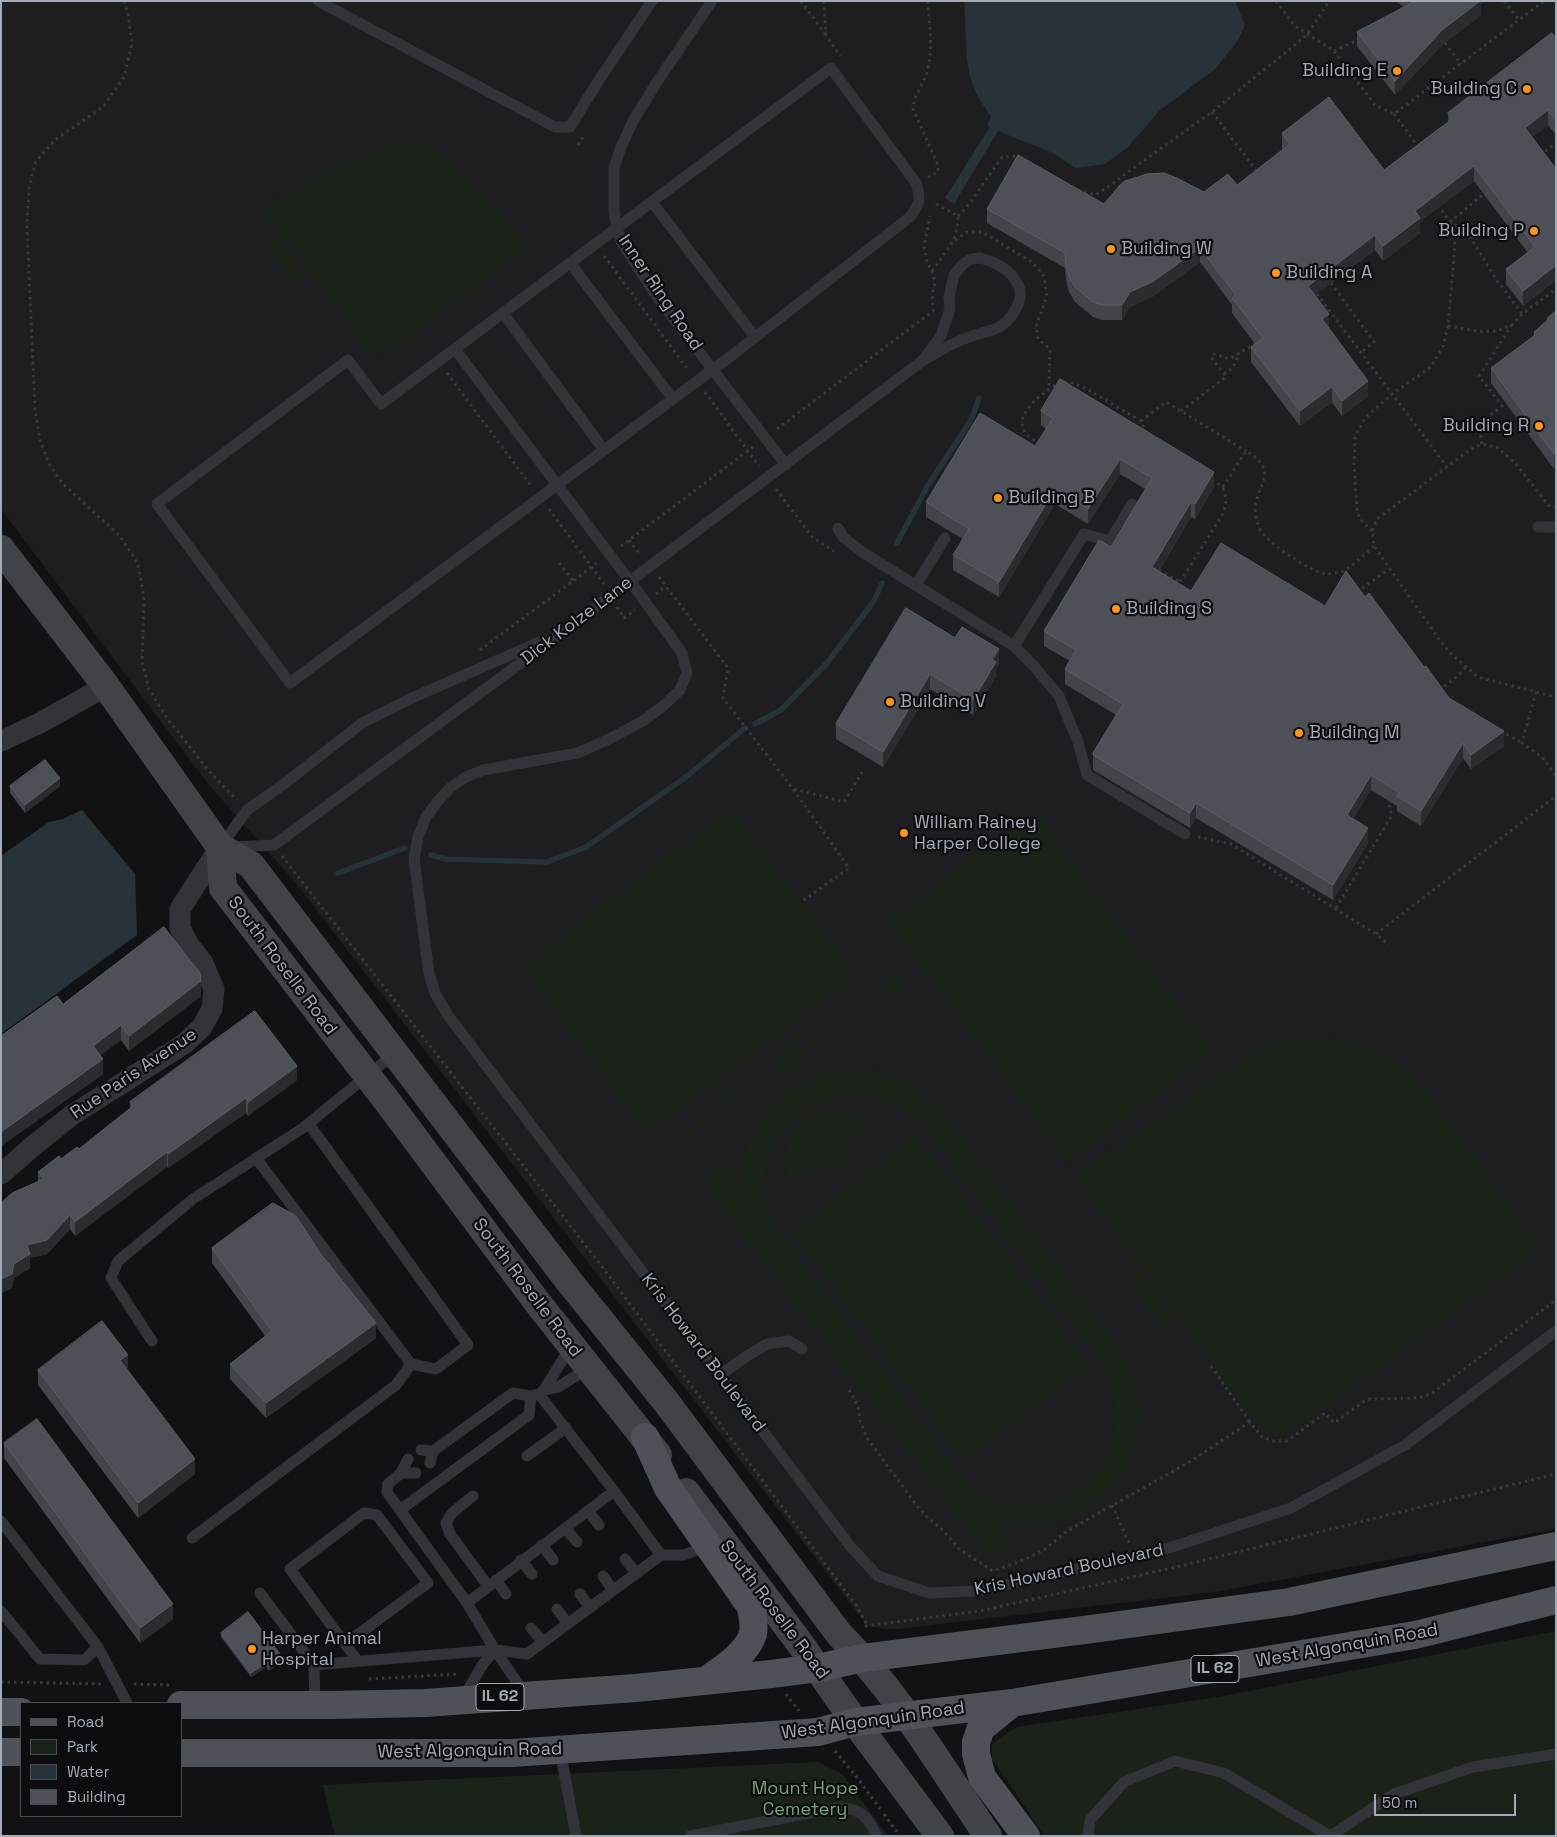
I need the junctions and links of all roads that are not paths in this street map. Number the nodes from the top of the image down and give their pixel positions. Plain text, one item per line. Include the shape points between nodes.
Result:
1 (318, 1) edge
2 (652, 1) edge
3 (712, 1) edge
4 (652, 202) junction
5 (616, 228) junction
6 (570, 263) junction
7 (503, 313) junction
8 (755, 337) junction
9 (455, 349) junction
10 (922, 361) junction
11 (712, 370) junction
12 (672, 399) junction
13 (604, 450) junction
14 (786, 465) junction
15 (557, 485) junction
16 (1132, 504) dead end
17 (1538, 527) dead end
18 (1556, 527) edge
19 (838, 528) dead end
20 (945, 538) dead end
21 (1, 549) edge
22 (630, 581) junction
23 (916, 586) junction
24 (564, 631) junction
25 (1014, 646) junction
26 (106, 686) junction
27 (1, 740) edge
28 (1185, 834) road end
29 (220, 848) junction
30 (395, 1053) junction
31 (367, 1076) junction
32 (309, 1124) junction
33 (256, 1158) junction
34 (1, 1174) edge
35 (1556, 1331) edge
36 (152, 1341) dead end
37 (571, 1346) junction
38 (802, 1349) dead end
39 (410, 1364) junction
40 (589, 1368) junction
41 (720, 1375) junction
42 (538, 1393) junction
43 (566, 1428) junction
44 (645, 1437) junction
45 (527, 1456) dead end
46 (408, 1459) dead end
47 (430, 1463) dead end
48 (401, 1473) junction
49 (416, 1473) dead end
50 (614, 1491) junction
51 (474, 1496) dead end
52 (400, 1510) junction
53 (588, 1510) junction
54 (1, 1521) edge
55 (599, 1525) dead end
56 (565, 1528) junction
57 (192, 1538) dead end
58 (576, 1542) dead end
59 (542, 1545) junction
60 (709, 1545) junction
61 (1556, 1546) edge
62 (661, 1555) junction
63 (625, 1559) dead end
64 (522, 1560) junction
65 (553, 1560) dead end
66 (636, 1573) junction
67 (532, 1574) dead end
68 (602, 1576) dead end
69 (492, 1583) junction
70 (613, 1590) junction
71 (260, 1593) dead end
72 (506, 1594) dead end
73 (580, 1594) dead end
74 (1556, 1600) edge
75 (467, 1602) junction
76 (590, 1608) junction
77 (557, 1609) dead end
78 (1, 1611) edge
79 (568, 1624) junction
80 (532, 1628) dead end
81 (543, 1642) junction
82 (346, 1644) junction
83 (98, 1647) junction
84 (495, 1650) junction
85 (864, 1658) junction
86 (358, 1661) junction
87 (314, 1665) junction
88 (818, 1668) junction
89 (705, 1681) junction
90 (526, 1696) junction
91 (462, 1700) junction
92 (126, 1702) edge
93 (1012, 1703) junction
94 (182, 1705) edge
95 (315, 1705) junction
96 (1, 1712) edge
97 (20, 1712) edge
98 (906, 1715) junction
99 (855, 1722) junction
100 (560, 1750) junction
101 (1, 1752) edge
102 (20, 1752) edge
103 (182, 1753) edge
104 (1556, 1754) edge
105 (576, 1836) edge
106 (690, 1836) edge
107 (876, 1836) edge
108 (940, 1836) edge
109 (988, 1836) edge
110 (1026, 1836) edge
111 (1088, 1836) edge
112 (1330, 1836) edge

1 - 2 lane via 555,126 570,127
3 - 5 lane, Inner Ring Road via 657,82 621,148 614,168
4 - 5 lane
4 - 8 lane
4 - 8 lane via 831,68 916,183 920,195 917,207 910,217
5 - 6 lane
5 - 11 lane, Inner Ring Road via 621,241 660,300
6 - 7 lane
6 - 12 lane
7 - 9 lane
7 - 13 lane
8 - 11 lane
9 - 15 lane, Kris Howard Boulevard
9 - 15 lane via 381,404 348,360 157,504 290,683
10 - 10 lane via 959,341 996,329 1006,322 1019,302 1020,288 1014,277 993,261 971,258 962,265 954,275 950,309 941,336
10 - 14 lane, Dick Kolze Lane
11 - 12 lane
11 - 14 lane, Inner Ring Road
12 - 13 lane
13 - 15 lane
14 - 22 lane, Dick Kolze Lane
15 - 22 lane, Kris Howard Boulevard
16 - 25 lane via 1110,541 1084,534
17 - 18 lane
19 - 23 lane via 843,537 862,552
20 - 23 lane
21 - 26 main road, South Roselle Road
22 - 24 lane, Dick Kolze Lane
22 - 41 lane, Kris Howard Boulevard via 682,653 686,673 680,690 643,721 578,753 483,770 466,777 451,787 426,817 414,859 429,974 447,1014
23 - 25 lane
24 - 29 lane via 362,722 247,810
24 - 29 lane, Dick Kolze Lane via 274,845
25 - 28 lane via 1059,696 1078,742 1087,775
26 - 27 street via 40,723
26 - 29 main road, South Roselle Road
29 - 30 main road, South Roselle Road via 251,865
29 - 31 main road, South Roselle Road via 223,888
29 - 34 street, Rue Paris Avenue via 180,909 180,928 203,963 214,989 212,1009 202,1027 184,1044 72,1115
30 - 31 lane
30 - 85 main road, South Roselle Road via 568,1280 667,1403 839,1634
31 - 32 lane
31 - 37 main road, South Roselle Road
32 - 33 lane
32 - 39 lane via 468,1345 436,1369
33 - 36 lane via 193,1199 118,1261 111,1278
33 - 39 lane
35 - 41 lane, Kris Howard Boulevard via 1405,1445 1291,1508 1172,1547 978,1592 929,1593 878,1576 850,1546
37 - 40 main road, South Roselle Road
37 - 42 lane
38 - 41 lane via 788,1340 767,1344
39 - 57 lane via 396,1385
40 - 42 lane via 558,1387
40 - 44 main road, South Roselle Road
42 - 43 lane
42 - 47 lane via 513,1393 427,1450
42 - 52 lane via 529,1415
43 - 45 lane
43 - 50 lane
44 - 60 main road via 668,1488
44 - 88 main road, South Roselle Road
46 - 48 lane
48 - 49 lane
48 - 52 lane via 388,1484 387,1492
50 - 53 lane
50 - 62 lane
51 - 69 lane via 452,1513 446,1523 450,1534
52 - 75 lane
53 - 55 lane
53 - 56 lane
54 - 83 lane
56 - 58 lane
56 - 59 lane
59 - 64 lane
59 - 65 lane
60 - 62 lane via 684,1555
60 - 89 main road via 751,1607 754,1623 746,1648
61 - 85 main road, IL 62 via 1289,1602
62 - 66 lane
63 - 66 lane
64 - 67 lane
64 - 69 lane
66 - 70 lane
68 - 70 lane
69 - 72 lane
69 - 75 lane
70 - 76 lane
71 - 87 lane
73 - 76 lane
74 - 93 main road, West Algonquin Road / IL 62 via 1415,1635
75 - 84 lane
76 - 79 lane
77 - 79 lane
78 - 83 lane via 40,1660 84,1660
79 - 81 lane
80 - 81 lane
81 - 84 lane via 527,1654
82 - 82 lane via 428,1583 377,1515 364,1514 290,1569
82 - 86 lane
83 - 92 lane
84 - 86 lane
84 - 90 lane
84 - 91 lane
85 - 88 main road, IL 62
85 - 98 main road, South Roselle Road
86 - 87 lane
87 - 95 lane
88 - 89 main road, IL 62
88 - 99 main road, South Roselle Road
89 - 90 main road, IL 62
90 - 91 main road, IL 62
91 - 95 main road, IL 62
93 - 98 main road, West Algonquin Road / IL 62
93 - 110 main road via 981,1728 976,1754 982,1777
94 - 95 main road, IL 62
96 - 97 main road
98 - 99 main road, West Algonquin Road / IL 62
98 - 109 main road, South Roselle Road
99 - 100 main road, West Algonquin Road / IL 62 via 818,1732
99 - 108 main road, South Roselle Road
100 - 103 main road, West Algonquin Road / IL 62 via 512,1753
100 - 105 lane
101 - 102 main road
104 - 112 lane via 1474,1767 1394,1794
106 - 107 lane via 848,1808 866,1817
111 - 112 lane via 1090,1820 1124,1782 1175,1761 1224,1773

